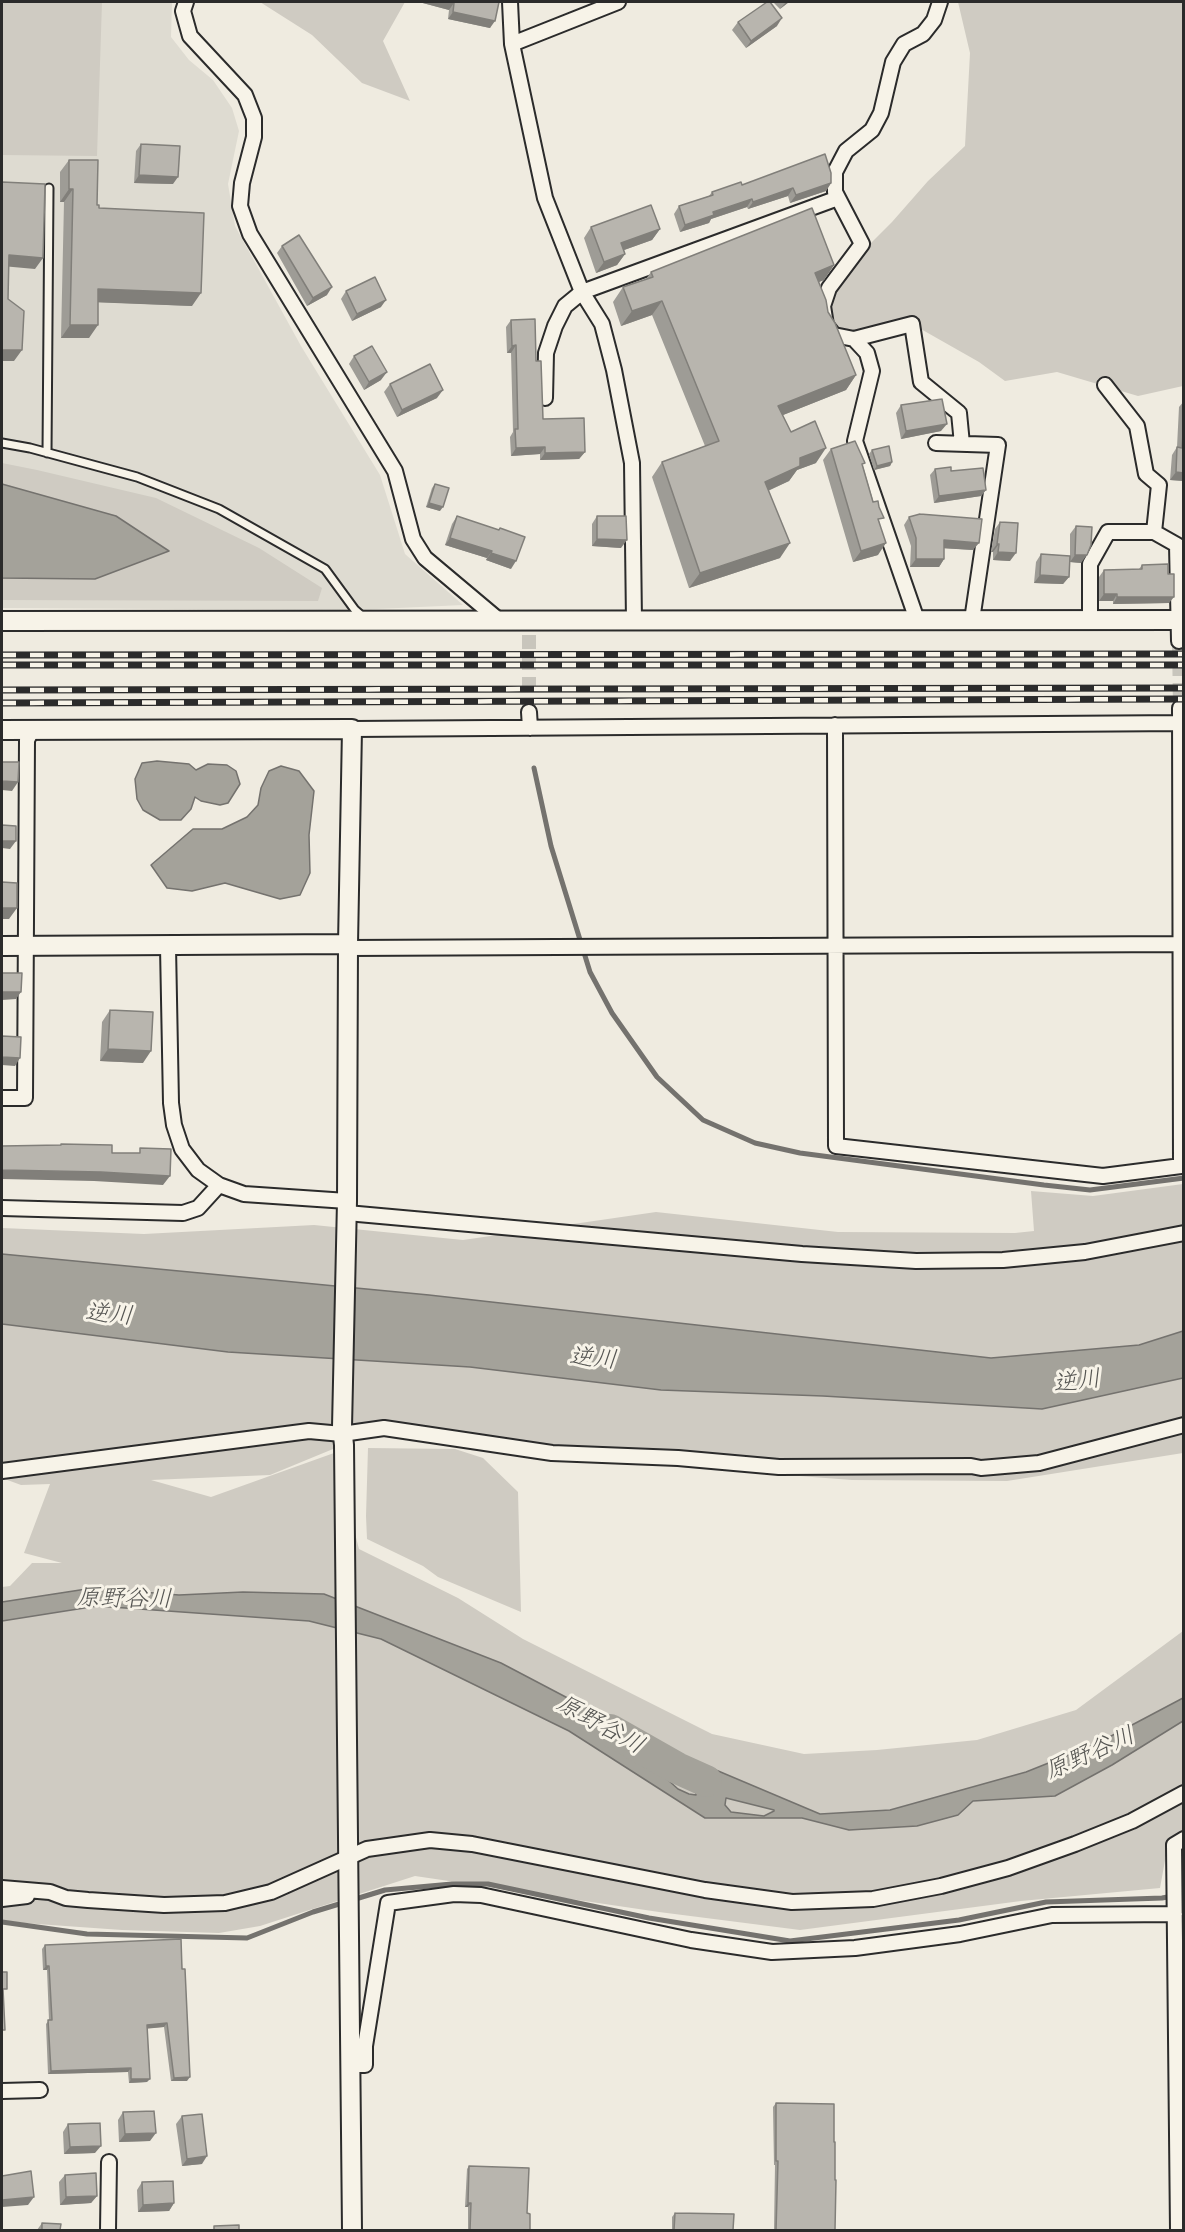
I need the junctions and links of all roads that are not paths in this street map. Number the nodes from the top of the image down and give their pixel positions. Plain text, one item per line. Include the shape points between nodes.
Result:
1 (186, 2) edge
2 (510, 2) edge
3 (618, 2) edge
4 (940, 2) edge
5 (512, 44) junction
6 (49, 188) dead end
7 (838, 198) junction
8 (582, 292) junction
9 (854, 339) junction
10 (1106, 385) dead end
11 (545, 398) edge
12 (2, 443) edge
13 (936, 443) dead end
14 (962, 444) junction
15 (47, 453) junction
16 (1154, 532) junction
17 (917, 620) junction
18 (972, 620) junction
19 (1090, 620) junction
20 (1181, 620) edge
21 (2, 621) edge
22 (368, 621) junction
23 (500, 621) junction
24 (634, 621) junction
25 (1179, 641) dead end
26 (1180, 708) dead end
27 (530, 712) tunnel mouth
28 (1182, 723) edge
29 (835, 725) junction
30 (530, 728) junction
31 (352, 729) junction
32 (2, 730) edge
33 (32, 730) junction
34 (1181, 944) edge
35 (834, 945) junction
36 (2, 946) edge
37 (25, 946) junction
38 (348, 946) junction
39 (168, 947) junction
40 (2, 1098) edge
41 (219, 1185) junction
42 (2, 1208) edge
43 (346, 1212) junction
44 (1184, 1233) edge
45 (1184, 1425) edge
46 (343, 1435) junction
47 (2, 1471) edge
48 (1184, 1793) edge
49 (1184, 1839) edge
50 (349, 1858) junction
51 (2, 1888) edge
52 (50, 1892) junction
53 (2, 1899) edge
54 (1175, 1914) junction
55 (1180, 2009) edge
56 (351, 2065) junction
57 (40, 2090) dead end
58 (2, 2091) edge
59 (109, 2162) dead end
60 (108, 2230) edge
61 (352, 2230) edge
62 (1178, 2230) edge

1 - 23 street via 183,11 190,36 245,95 254,118 240,206 249,234 395,471 413,539 425,558
2 - 5 street
3 - 5 street
4 - 7 street via 934,20 923,33 904,44 893,62 881,113 872,130 846,151 836,172
5 - 8 street via 545,198
6 - 15 lane
7 - 8 street
7 - 9 street via 862,244 829,288 823,306 826,325 834,334
8 - 11 street via 565,306 555,326 546,353
8 - 24 street via 602,324 632,464
9 - 14 street via 912,324 921,382 959,413
9 - 17 street via 867,353 872,371 855,441
10 - 16 street via 1137,426 1146,474 1159,485
12 - 15 lane
13 - 14 street
14 - 18 street via 999,445
15 - 22 lane via 137,477 219,509 324,569
16 - 19 street via 1108,532 1089,564
16 - 20 street via 1177,545
17 - 18 street
17 - 24 street
18 - 19 street
19 - 20 street
20 - 25 street
21 - 22 street
22 - 23 street
23 - 24 street via 529,628
26 - 28 street
27 - 30 street
28 - 29 street
28 - 34 street
29 - 30 street
29 - 35 street
30 - 31 street
31 - 33 street
31 - 38 street
32 - 33 street
33 - 37 street via 27,740
34 - 35 street
34 - 35 street via 1181,1166 1103,1176 836,1146
35 - 38 street
36 - 37 street
37 - 39 street
37 - 40 street via 25,1098
38 - 39 street
38 - 43 street
39 - 41 street via 174,1125 182,1149 198,1170
41 - 42 street via 198,1208 183,1213
41 - 43 street via 244,1194
43 - 44 street via 916,1261 1003,1260 1085,1252
43 - 46 street
45 - 46 street via 1039,1463 981,1468 778,1467 552,1453 384,1428
46 - 47 street via 309,1431
46 - 50 street
48 - 50 street via 1132,1821 1008,1868 873,1899 792,1902 430,1840 387,1844
49 - 54 street via 1174,1845
50 - 52 street via 272,1892 225,1903 164,1905 66,1898
50 - 56 street
51 - 52 street
52 - 53 street
54 - 55 street
54 - 56 street via 1052,1915 960,1934 855,1948 772,1952 691,1940 481,1895 454,1894 387,1903 365,2065
55 - 62 street
56 - 61 street
57 - 58 street
59 - 60 street

